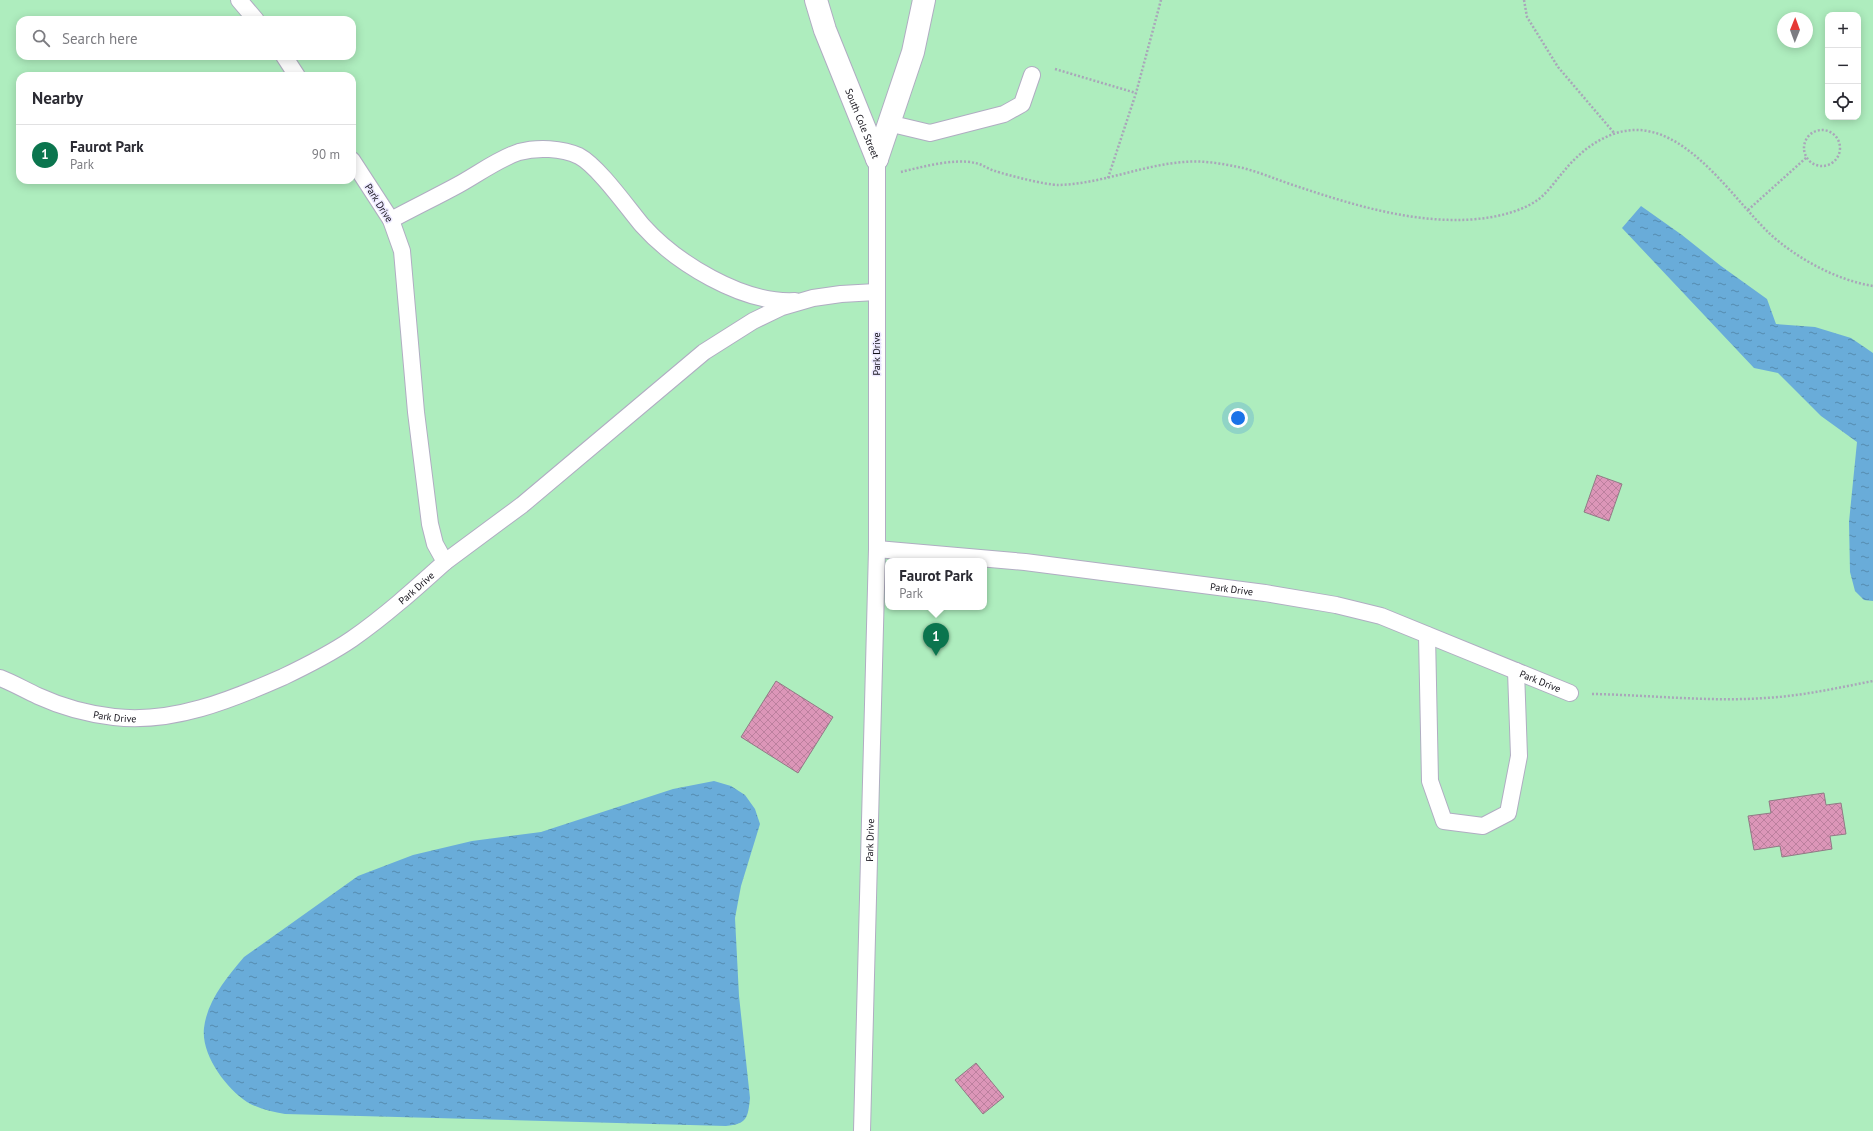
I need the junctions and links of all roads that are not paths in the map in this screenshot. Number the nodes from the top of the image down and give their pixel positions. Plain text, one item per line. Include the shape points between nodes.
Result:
1 (239, 0) edge
2 (816, 0) edge
3 (924, 0) edge
4 (253, 16) edge
5 (287, 60) edge
6 (294, 72) edge
7 (1032, 75) road end
8 (888, 123) junction
9 (356, 166) edge
10 (877, 168) junction
11 (391, 220) junction
12 (876, 292) junction
13 (807, 300) junction
14 (878, 549) junction
15 (980, 558) edge
16 (987, 559) edge
17 (445, 562) junction
18 (1427, 635) junction
19 (1516, 671) junction
20 (0, 678) edge
21 (1570, 693) road end
22 (862, 1131) edge

1 - 4 lane
2 - 10 street, South Cole Street
3 - 8 street, South Cole Street via 913,52
5 - 6 lane
7 - 8 lane via 1022,104 1004,114 930,133
8 - 10 street, South Cole Street
9 - 11 lane, Park Drive
10 - 12 lane, Park Drive
11 - 13 lane via 520,152 539,149 562,150 580,156 646,230 684,263 741,291 790,301
11 - 17 lane, Park Drive via 402,251 416,412 430,524 435,544
12 - 13 lane via 841,294
12 - 14 lane, Park Drive
13 - 17 lane via 782,307 753,320 704,352 522,505
14 - 15 lane, Park Drive
14 - 22 lane, Park Drive
16 - 18 lane, Park Drive via 1264,593 1336,605 1382,616
17 - 20 lane, Park Drive via 352,639 314,662 233,698 190,711 146,719 114,718 78,711
18 - 19 lane, Park Drive
18 - 19 lane via 1430,781 1444,821 1483,826 1508,813 1519,756
19 - 21 lane, Park Drive

